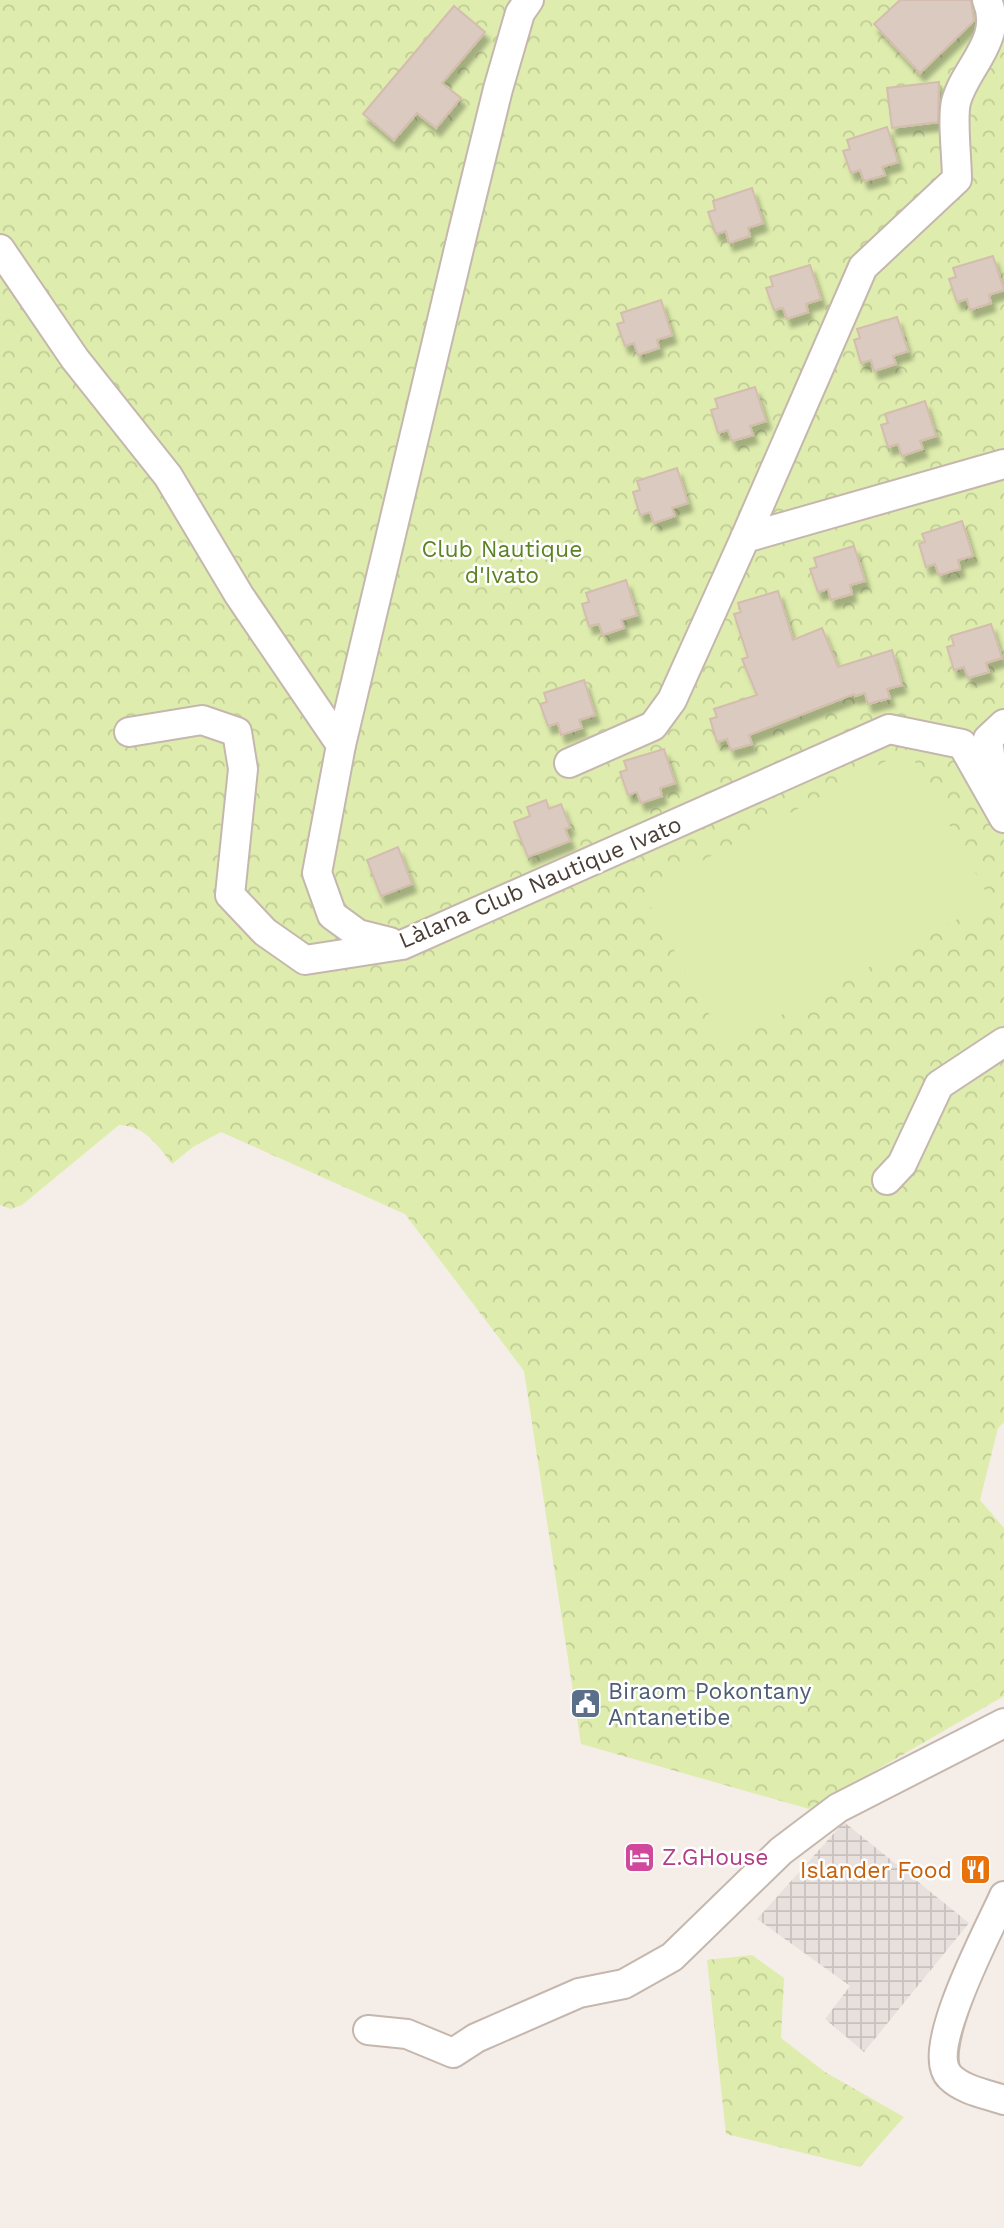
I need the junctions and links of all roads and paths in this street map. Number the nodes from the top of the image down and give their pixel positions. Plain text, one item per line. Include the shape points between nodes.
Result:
1 (529, 0) edge
2 (987, 0) edge
3 (0, 249) edge
4 (1004, 464) edge
5 (745, 538) junction
6 (1004, 724) edge
7 (129, 732) dead end
8 (341, 746) junction
9 (569, 763) dead end
10 (1001, 814) edge
11 (402, 945) junction
12 (1004, 1042) edge
13 (887, 1180) dead end
14 (1004, 1723) edge
15 (1004, 1896) edge
16 (368, 2030) dead end
17 (1004, 2100) edge

1 - 8 street via 520,13 498,89
2 - 5 street via 998,21 996,37 956,101 957,179 863,267
3 - 8 street via 75,359 168,476 239,595
4 - 5 street
5 - 9 street via 672,700 653,726
6 - 10 street via 988,739 990,772
7 - 11 street, Làlana Club Nautique Ivato via 202,720 237,732 243,769 230,895 265,932 305,960
8 - 11 street via 317,873 332,915 358,934
10 - 11 street, Làlana Club Nautique Ivato via 962,744 889,729
12 - 13 street via 939,1086 902,1164
14 - 16 street via 838,1808 780,1851 672,1957 624,1984 579,1993 453,2053 407,2034
15 - 17 street via 948,2024 942,2062 948,2076 965,2087

